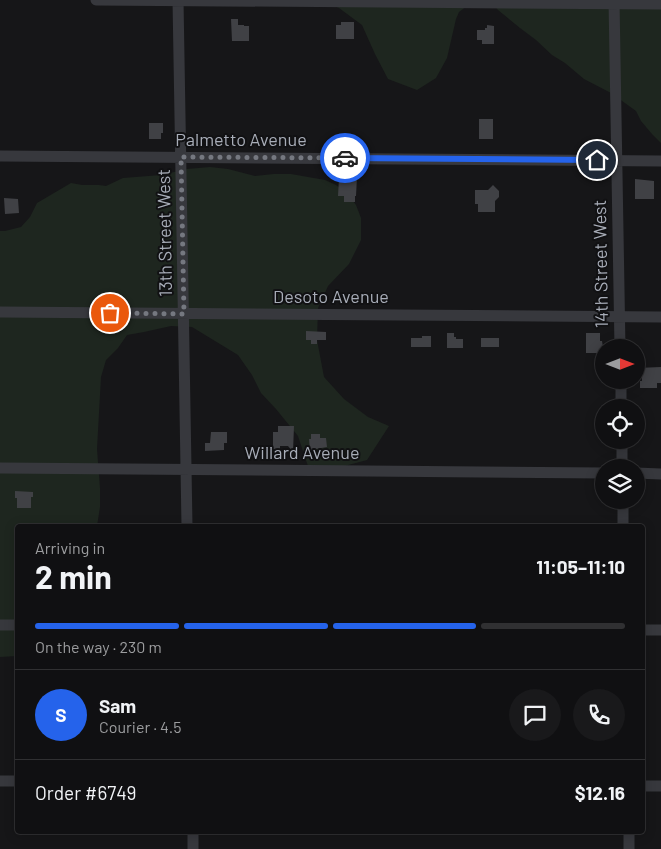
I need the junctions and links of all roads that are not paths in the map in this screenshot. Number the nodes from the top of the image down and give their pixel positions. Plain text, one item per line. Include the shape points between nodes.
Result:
1 (96, 0) edge
2 (178, 0) edge
3 (614, 2) edge
4 (661, 4) edge
5 (0, 156) edge
6 (181, 157) junction
7 (617, 160) junction
8 (661, 161) edge
9 (0, 312) edge
10 (184, 314) junction
11 (620, 317) junction
12 (661, 317) edge
13 (620, 339) edge
14 (0, 468) edge
15 (186, 470) junction
16 (595, 473) edge
17 (645, 474) edge
18 (661, 474) edge
19 (623, 509) edge
20 (187, 524) edge
21 (623, 524) edge
22 (0, 625) edge
23 (15, 625) edge
24 (645, 630) edge
25 (661, 630) edge
26 (0, 781) edge
27 (15, 781) edge
28 (645, 786) edge
29 (661, 786) edge
30 (193, 834) edge
31 (629, 834) edge
32 (193, 849) edge
33 (629, 849) edge

1 - 2 street
2 - 3 street
2 - 6 street, 13th Street West
3 - 4 street
3 - 7 street, 14th Street West
5 - 6 street, Palmetto Avenue
6 - 7 street, Palmetto Avenue
6 - 10 street, 13th Street West
7 - 8 street, Palmetto Avenue
7 - 11 street, 14th Street West
9 - 10 street, Desoto Avenue
10 - 11 street, Desoto Avenue
10 - 15 street, 13th Street West
11 - 12 street, Desoto Avenue
11 - 13 street, 14th Street West
14 - 15 street, Willard Avenue
15 - 16 street, Willard Avenue
15 - 20 street, 13th Street West
17 - 18 street
19 - 21 street
22 - 23 street
24 - 25 street
26 - 27 street
28 - 29 street
30 - 32 street
31 - 33 street

